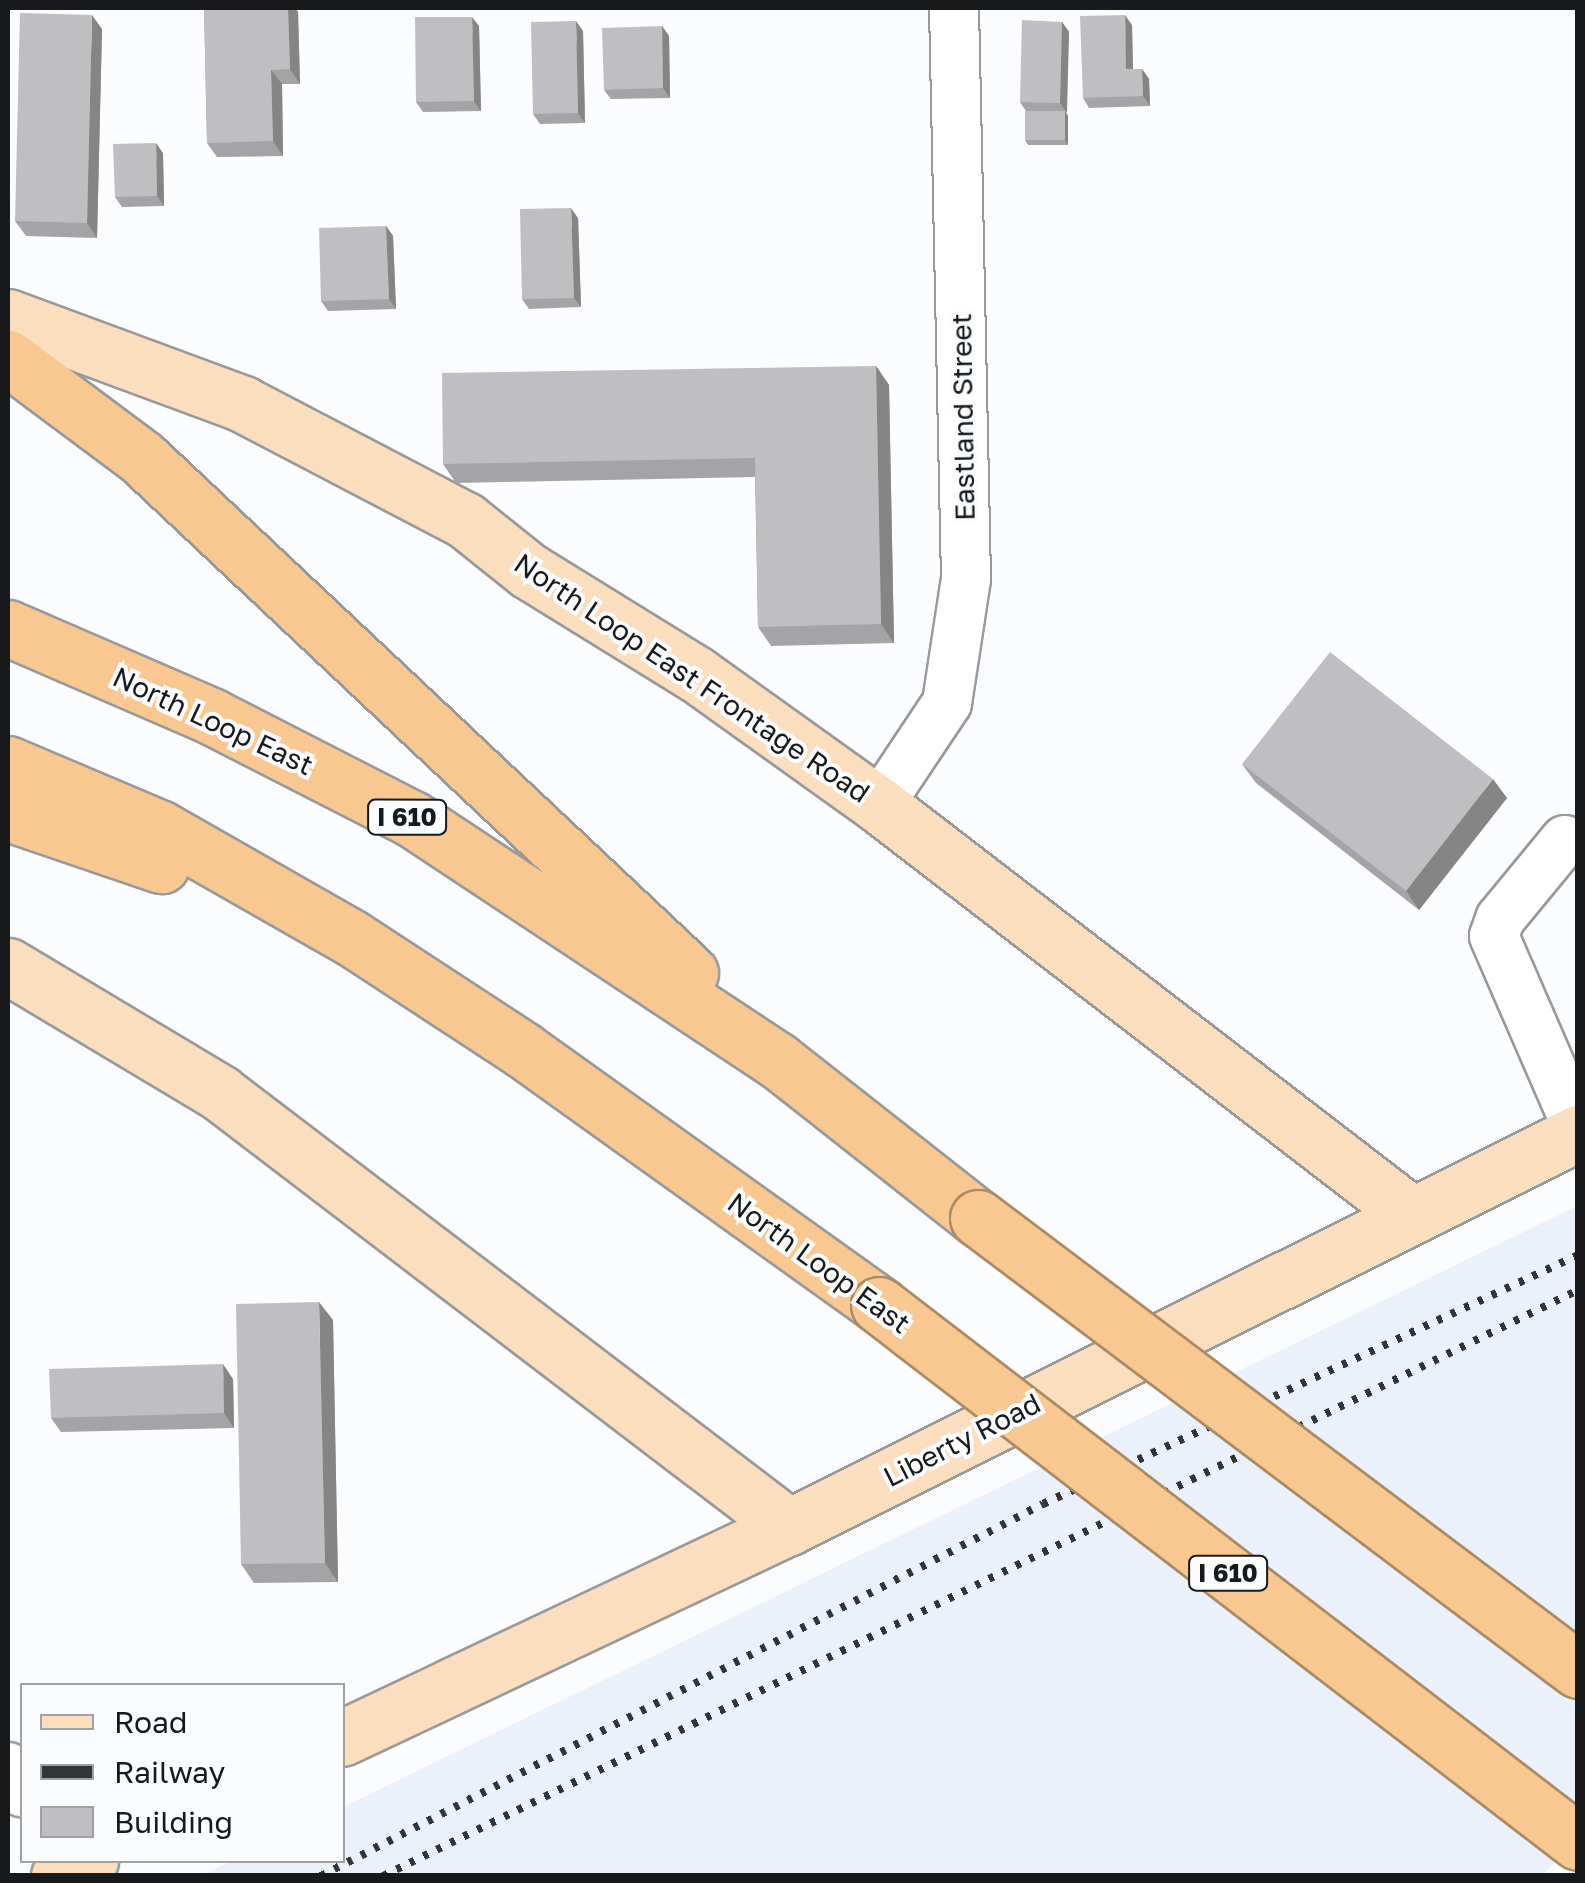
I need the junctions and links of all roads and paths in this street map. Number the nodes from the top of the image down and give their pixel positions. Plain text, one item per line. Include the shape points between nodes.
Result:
1 (954, 8) edge
2 (8, 317) edge
3 (8, 358) edge
4 (8, 628) edge
5 (8, 764) edge
6 (879, 804) junction
7 (8, 813) edge
8 (1565, 840) dead end
9 (352, 938) junction
10 (8, 966) edge
11 (777, 1060) junction
12 (1578, 1131) edge
13 (1412, 1215) junction
14 (789, 1526) junction
15 (1578, 1670) edge
16 (345, 1737) edge
17 (1578, 1842) edge

1 - 6 street, Eastland Street via 966,579 947,703
2 - 6 main road, North Loop East Frontage Road via 243,404 465,520 529,571 696,674
3 - 11 highway via 142,458 566,852
4 - 11 highway, North Loop East / I 610 via 212,716 414,820
5 - 9 highway, North Loop East / I 610 via 159,828
6 - 13 main road, North Loop East Frontage Road
7 - 9 highway
8 - 12 street via 1500,919 1494,936
9 - 17 highway, North Loop East / I 610, bridge via 523,1050 879,1305
10 - 14 main road via 220,1093
11 - 15 highway, North Loop East / I 610, bridge
12 - 13 main road, Liberty Road
13 - 14 main road, Liberty Road
14 - 16 main road, Liberty Road

